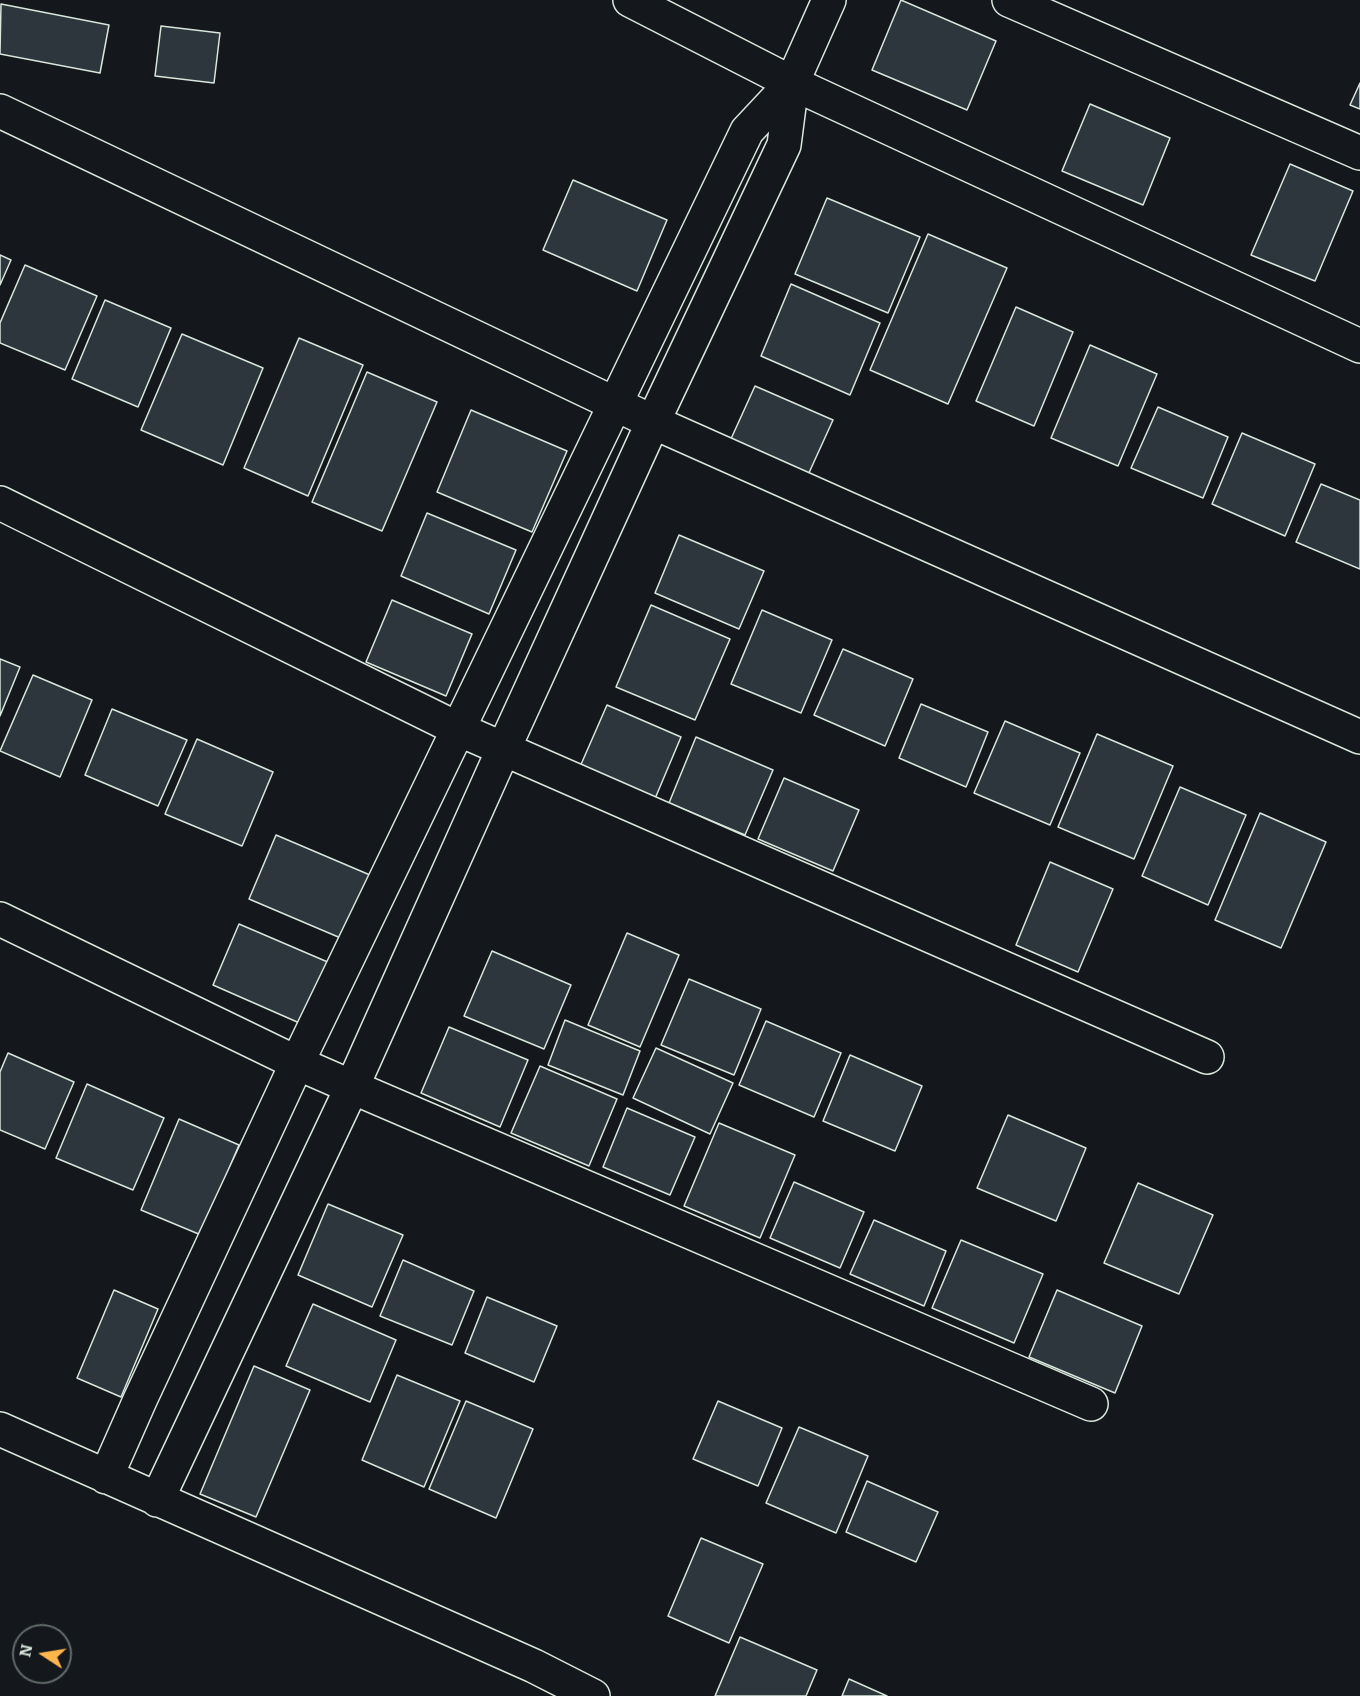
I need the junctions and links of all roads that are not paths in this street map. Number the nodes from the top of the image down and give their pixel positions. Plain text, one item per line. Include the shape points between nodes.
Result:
1 (630, 0) edge
2 (829, 0) edge
3 (1009, 0) edge
4 (792, 83) junction
5 (0, 111) edge
6 (1360, 153) edge
7 (1360, 346) edge
8 (616, 404) junction
9 (653, 422) junction
10 (0, 503) edge
11 (458, 729) junction
12 (1360, 737) edge
13 (504, 748) junction
14 (0, 919) edge
15 (1207, 1057) dead end
16 (297, 1063) junction
17 (352, 1087) junction
18 (1091, 1404) dead end
19 (0, 1429) edge
20 (106, 1477) junction
21 (157, 1500) junction
22 (593, 1696) edge

1 - 4 street
2 - 4 street
3 - 6 street
4 - 7 street
4 - 8 street via 747,131
4 - 9 street via 784,145
5 - 8 street
8 - 9 street
8 - 11 street
9 - 12 street
9 - 13 street
10 - 11 street
11 - 13 street
11 - 16 street
13 - 15 street
13 - 17 street
14 - 16 street
16 - 17 street
16 - 20 street
17 - 18 street
17 - 21 street
19 - 20 street
20 - 21 street
21 - 22 street via 534,1666

